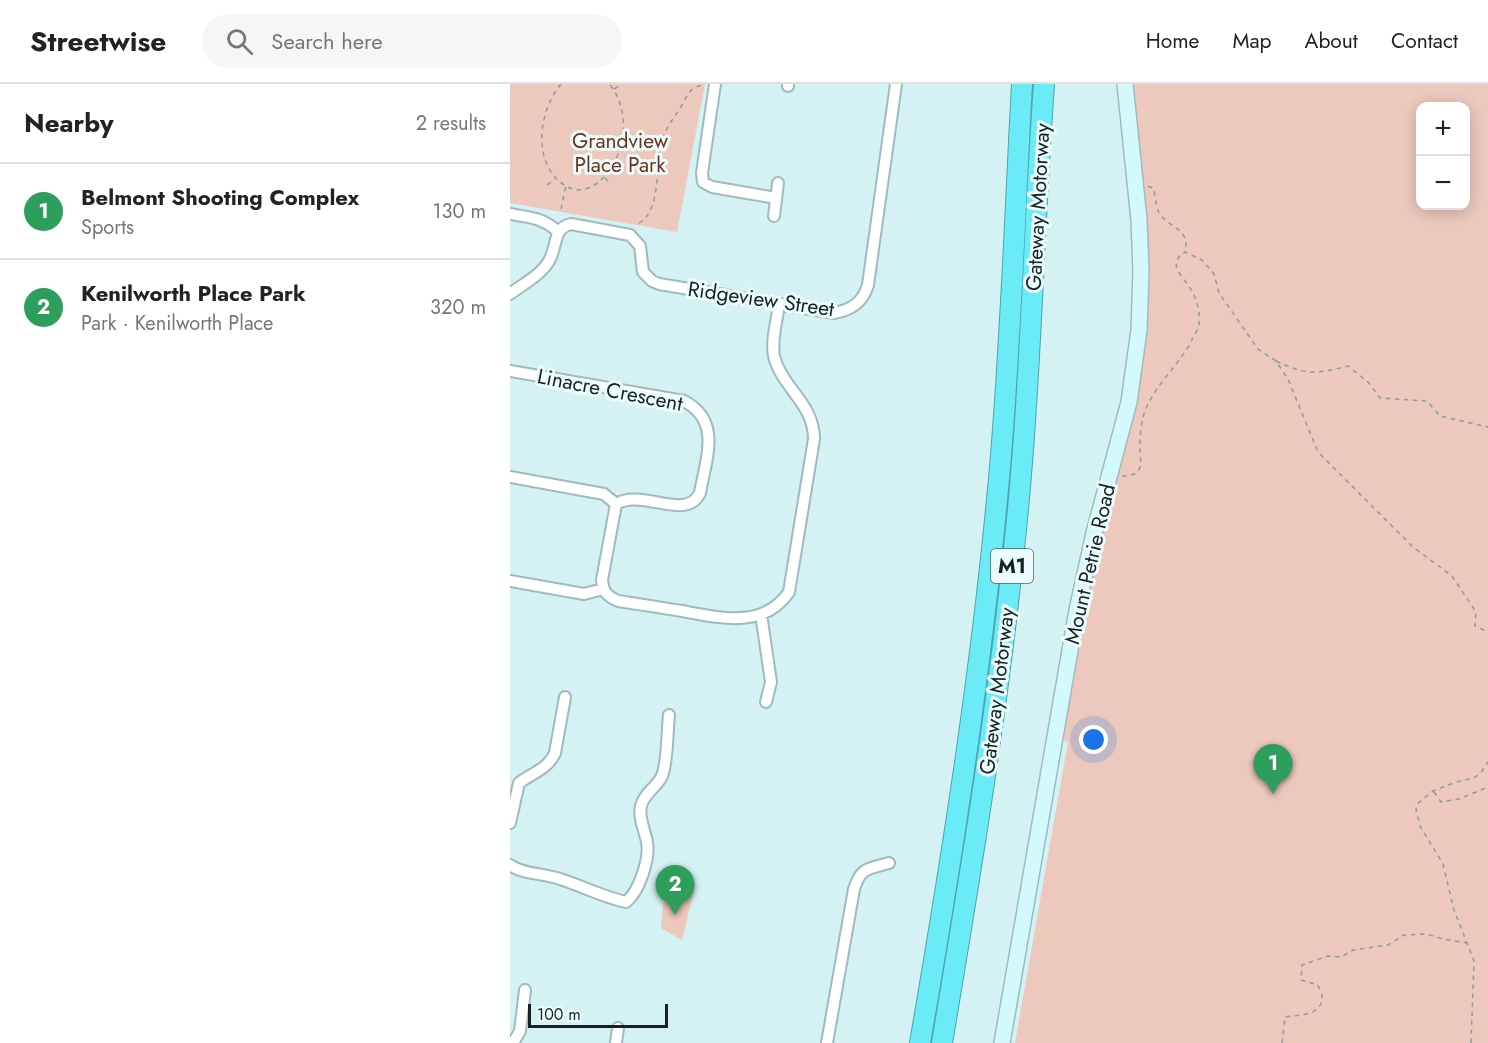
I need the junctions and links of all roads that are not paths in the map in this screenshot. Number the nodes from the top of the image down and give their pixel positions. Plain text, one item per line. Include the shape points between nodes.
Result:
1 (714, 84) edge
2 (896, 84) edge
3 (1022, 84) edge
4 (1044, 84) edge
5 (1125, 84) edge
6 (778, 183) dead end
7 (776, 198) junction
8 (510, 214) edge
9 (774, 216) dead end
10 (558, 232) junction
11 (510, 294) edge
12 (779, 304) junction
13 (510, 371) edge
14 (510, 477) edge
15 (616, 504) junction
16 (510, 581) edge
17 (603, 589) junction
18 (761, 615) junction
19 (565, 697) dead end
20 (766, 702) dead end
21 (669, 715) dead end
22 (510, 822) edge
23 (889, 863) dead end
24 (510, 865) edge
25 (525, 990) dead end
26 (618, 1028) dead end
27 (513, 1043) edge
28 (616, 1043) edge
29 (827, 1043) edge
30 (920, 1043) edge
31 (942, 1043) edge
32 (1002, 1043) edge

1 - 7 street via 704,182 712,187
2 - 12 street, Ridgeview Street via 865,296 846,311 834,313
3 - 30 highway, Gateway Motorway / M1 via 1000,465 984,631
4 - 31 highway, Gateway Motorway / M1 via 1016,537 985,785
5 - 32 street, Mount Petrie Road via 1141,271 1139,330 1129,402 1077,610
6 - 7 street
7 - 9 street
8 - 10 street via 541,219
10 - 11 street via 546,267
10 - 12 street, Ridgeview Street via 571,224 630,235 640,246 643,272 652,281
12 - 18 street via 774,354 808,411 814,439 789,592 781,603
13 - 15 street, Linacre Crescent via 684,401 700,412 709,436 696,501 679,506 632,498
14 - 15 street via 604,494
15 - 17 street
16 - 17 street via 584,594
17 - 18 street via 618,601 715,617
18 - 20 street via 771,682
19 - 22 street via 555,753 544,768 519,783
21 - 24 street via 663,774 641,806 648,853 633,896 626,902 613,899
23 - 29 street via 858,875
25 - 27 street via 520,1031
26 - 28 street

